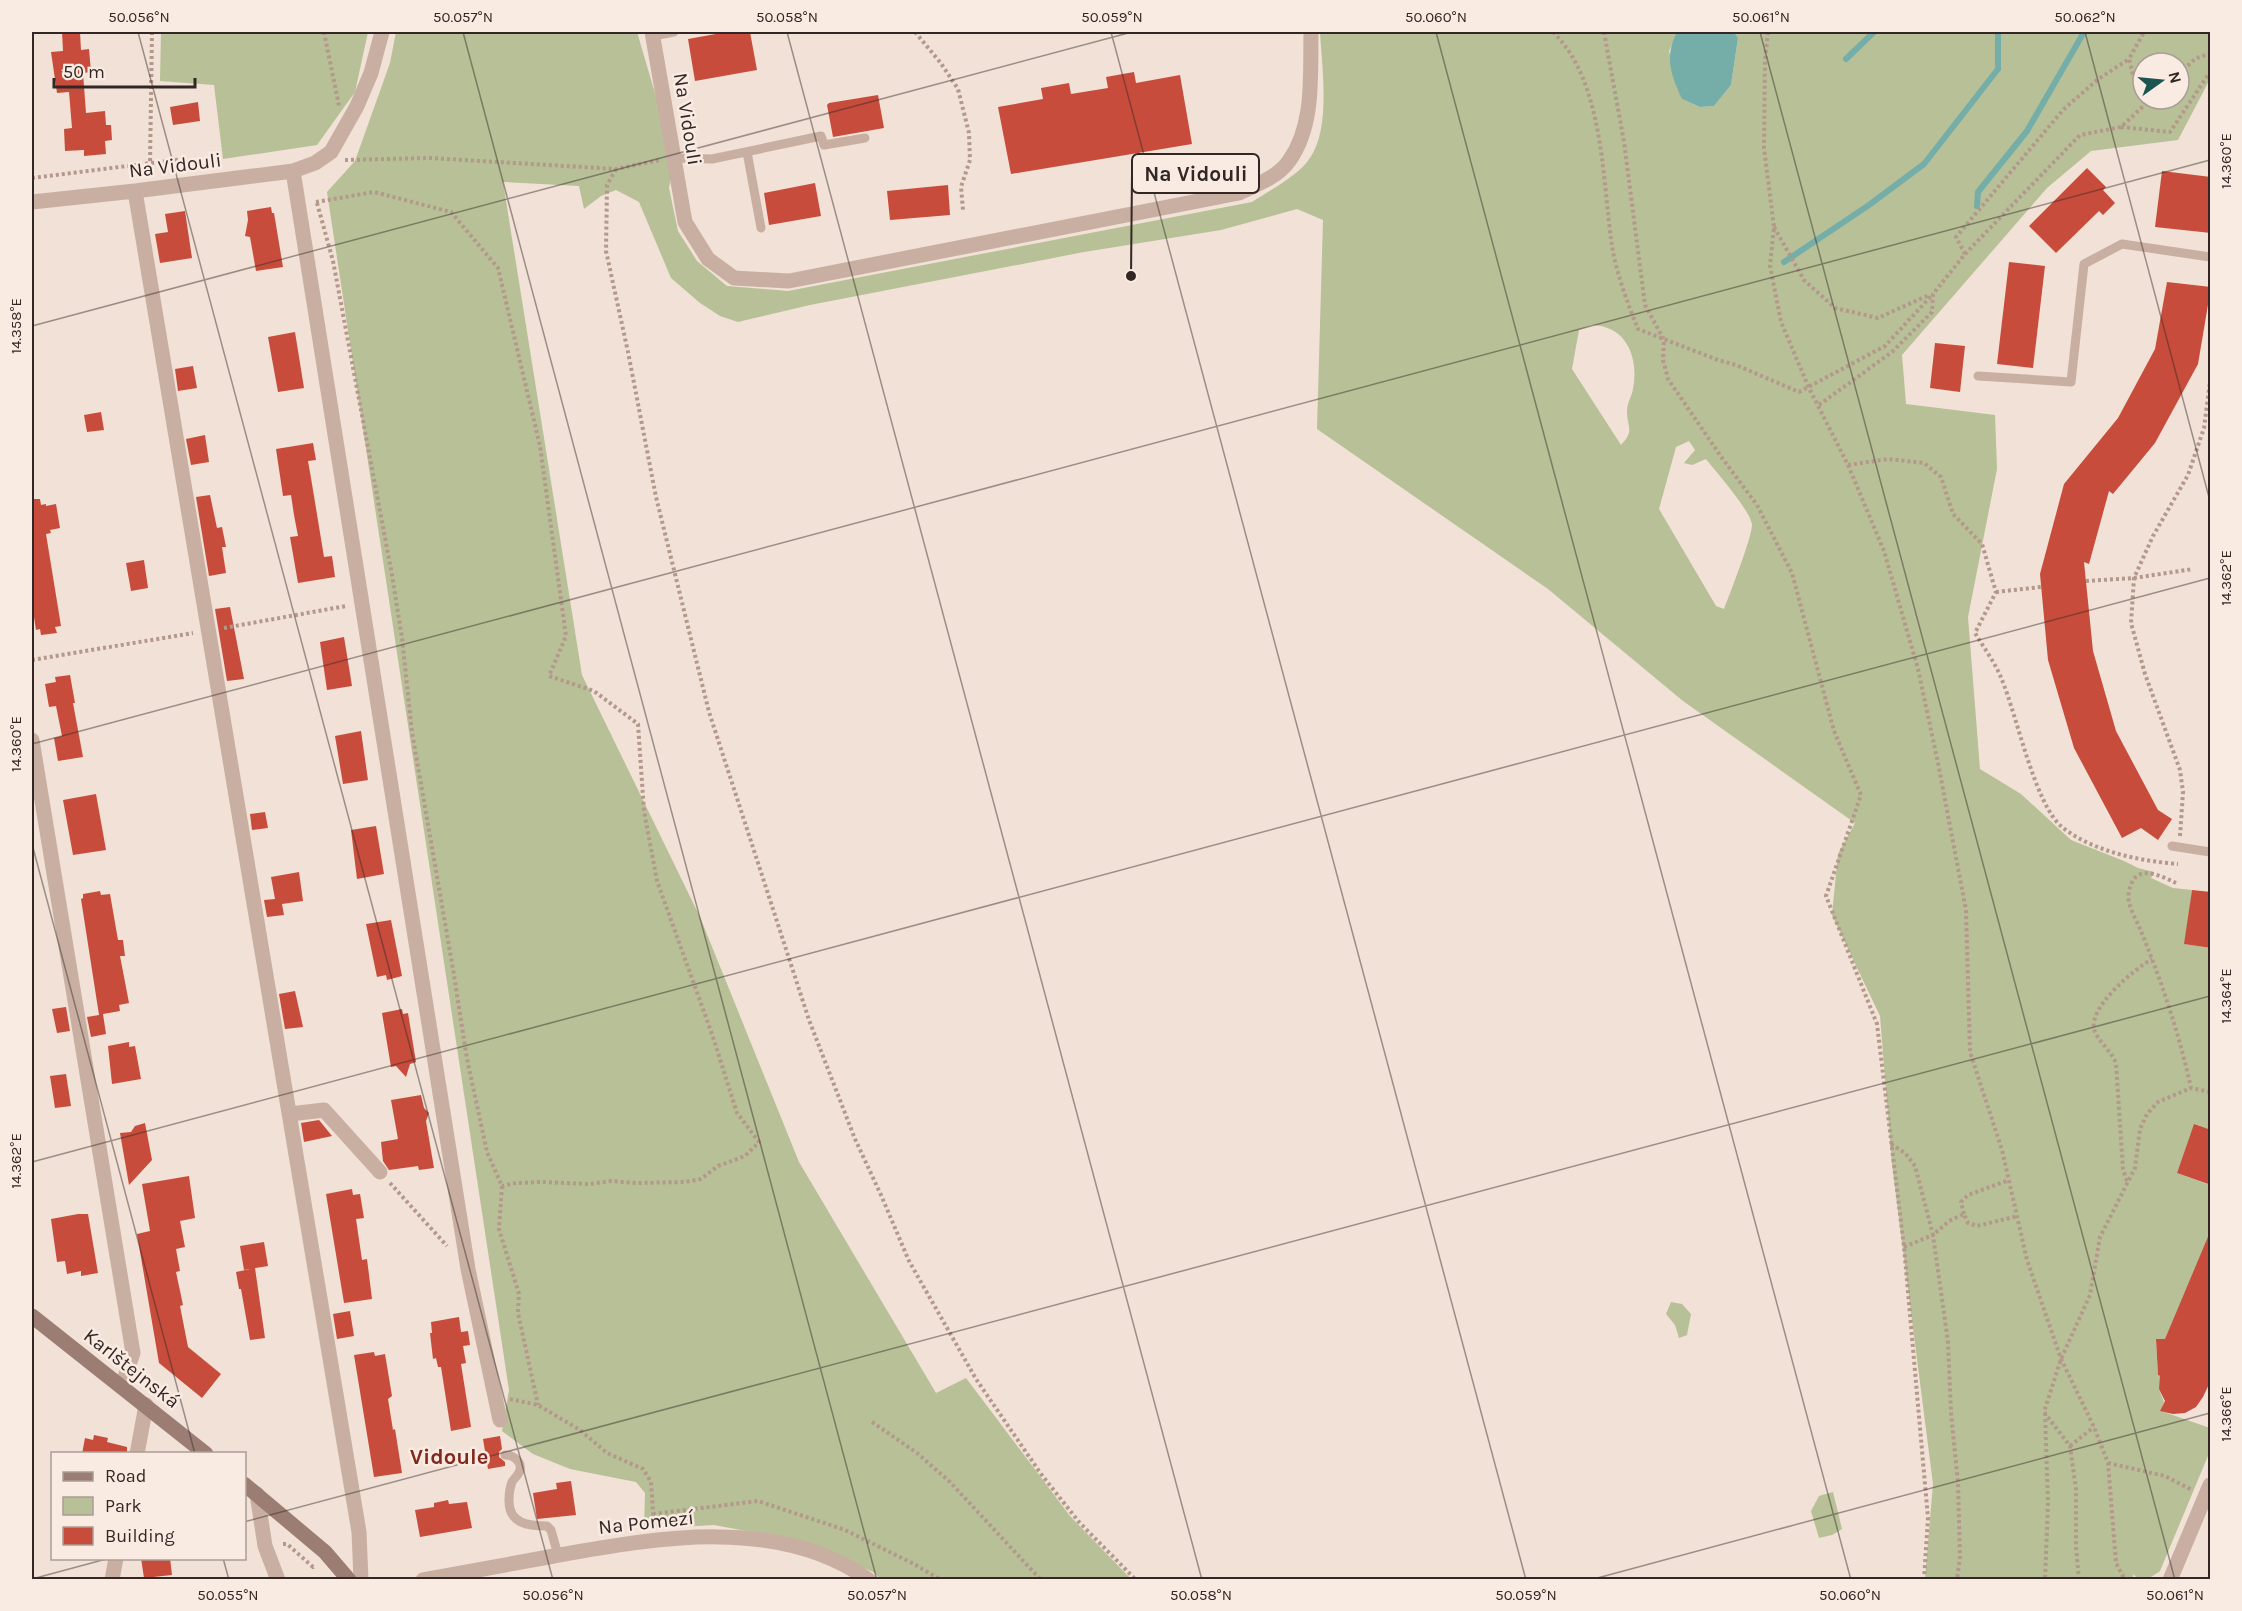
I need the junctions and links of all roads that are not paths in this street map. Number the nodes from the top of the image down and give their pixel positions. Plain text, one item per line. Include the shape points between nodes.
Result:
1 (382, 32) edge
2 (674, 32) edge
3 (1311, 32) edge
4 (653, 34) edge
5 (865, 138) dead end
6 (747, 152) junction
7 (674, 158) junction
8 (293, 171) junction
9 (135, 191) junction
10 (32, 202) edge
11 (761, 228) dead end
12 (2211, 257) edge
13 (1978, 376) dead end
14 (32, 740) edge
15 (38, 812) edge
16 (2172, 846) dead end
17 (2211, 852) edge
18 (290, 1114) junction
19 (380, 1172) road end
20 (32, 1316) edge
21 (122, 1386) junction
22 (146, 1405) junction
23 (500, 1420) dead end
24 (137, 1452) edge
25 (205, 1452) edge
26 (505, 1455) dead end
27 (2211, 1485) edge
28 (251, 1489) edge
29 (558, 1555) junction
30 (116, 1560) edge
31 (112, 1580) edge
32 (278, 1580) edge
33 (350, 1580) edge
34 (361, 1580) edge
35 (423, 1580) edge
36 (869, 1580) edge
37 (2170, 1580) edge

1 - 8 street, Na Vidouli via 357,106 331,152
2 - 4 lane
3 - 7 street, Na Vidouli via 1310,102 1302,135 1289,162 1265,182 1239,193 789,281 734,278 708,259 685,222
4 - 7 street, Na Vidouli
5 - 6 lane via 824,145 821,136
6 - 7 lane via 712,159
6 - 11 lane
8 - 9 street, Na Vidouli
8 - 23 street via 468,1269
9 - 10 street, Na Vidouli
9 - 18 street
12 - 13 lane via 2122,244 2084,264 2071,382
14 - 15 street
15 - 21 street via 132,1353
16 - 17 lane
18 - 19 street via 324,1110
18 - 34 street via 359,1532
20 - 21 street, Karlštejnská
21 - 22 street, Karlštejnská
22 - 24 street
22 - 25 street, Karlštejnská
26 - 29 lane via 516,1458 520,1464 509,1494 510,1512 528,1526 547,1526
27 - 37 street
28 - 32 street
28 - 33 street via 325,1552
29 - 35 street, Na Pomezí
29 - 36 street, Na Pomezí via 655,1539 754,1539 798,1548 855,1569
30 - 31 street

